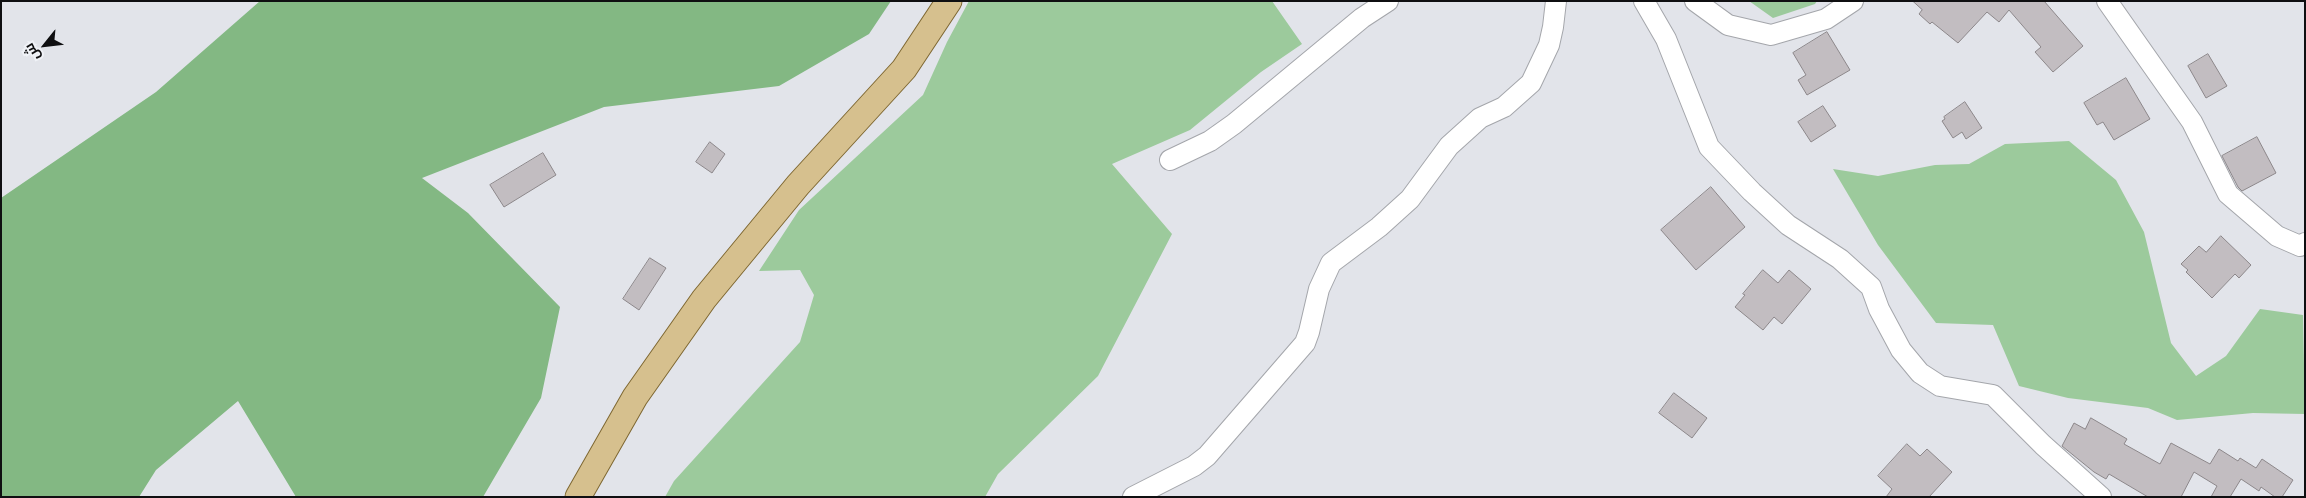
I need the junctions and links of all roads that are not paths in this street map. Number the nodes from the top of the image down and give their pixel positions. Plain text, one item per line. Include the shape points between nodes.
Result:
1 (950, 1) edge
2 (1388, 1) edge
3 (1556, 1) edge
4 (1644, 1) edge
5 (1695, 1) edge
6 (1853, 1) edge
7 (2107, 1) edge
8 (1170, 160) dead end
9 (2305, 243) edge
10 (578, 497) edge
11 (1133, 497) edge
12 (2101, 497) edge

1 - 10 main road via 904,69 798,185 704,299 635,397
2 - 8 street via 1362,18 1234,124 1210,141
3 - 11 street via 1549,45 1531,83 1504,107 1480,118 1449,146 1410,198 1379,227 1331,263 1319,290 1305,343 1207,456
4 - 12 street via 1666,40 1709,147 1788,224 1840,259 1870,287 1901,350 1920,373 1940,386 1993,395 2042,445
5 - 6 street via 1728,24 1771,35 1826,19
7 - 9 street via 2192,122 2228,194 2277,236 2300,246

